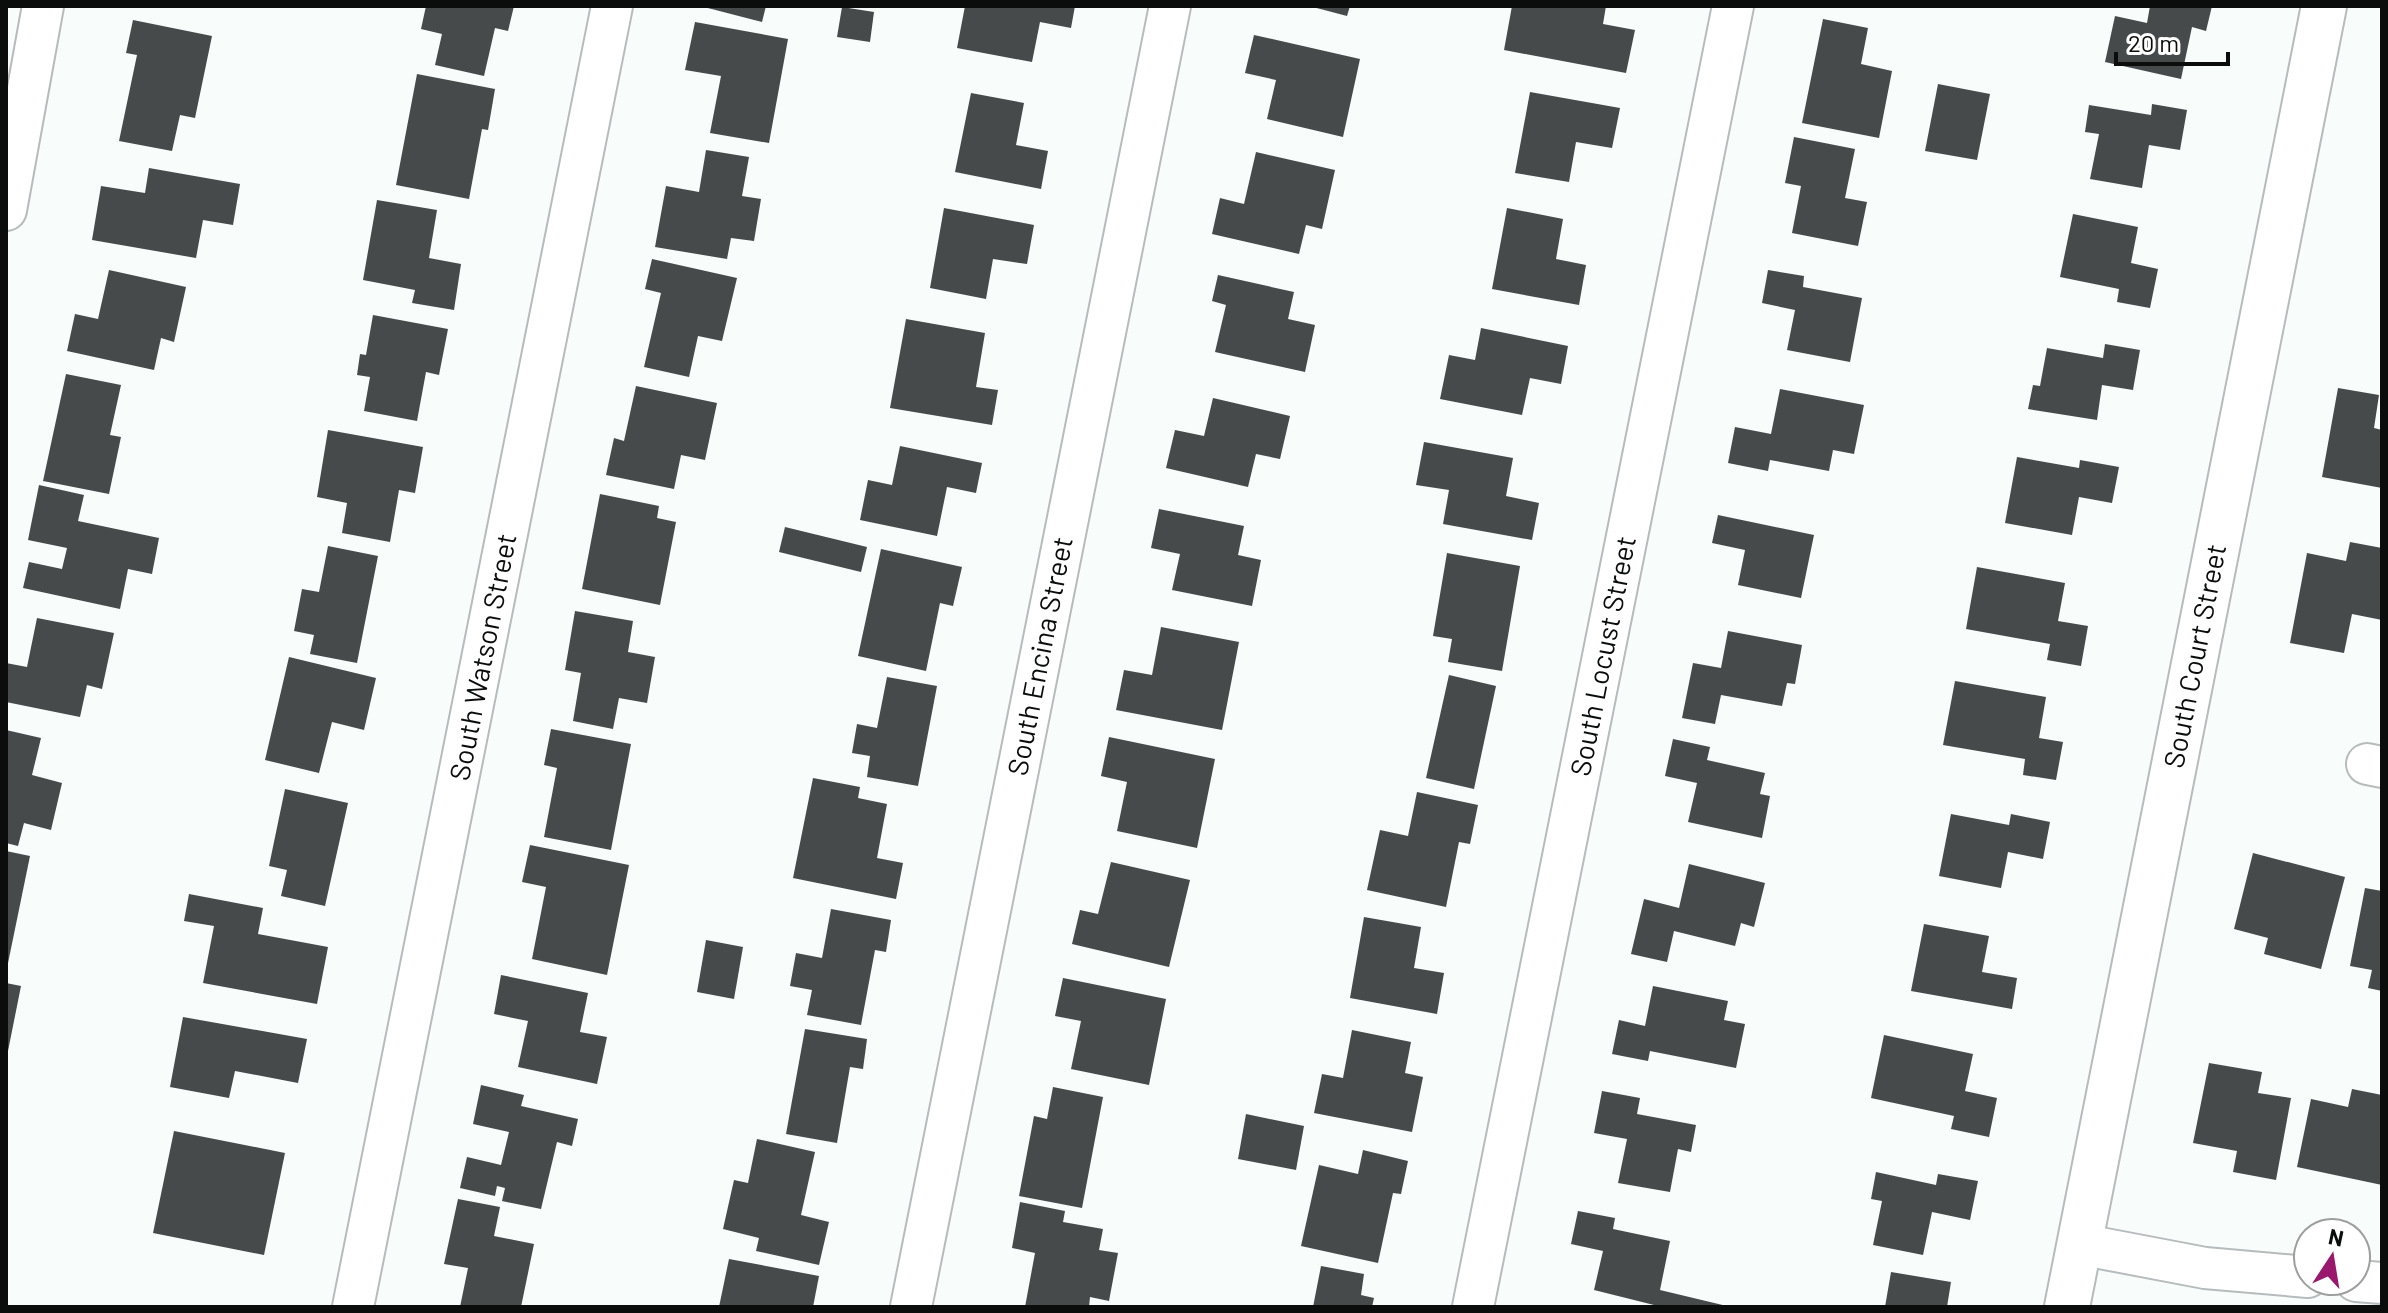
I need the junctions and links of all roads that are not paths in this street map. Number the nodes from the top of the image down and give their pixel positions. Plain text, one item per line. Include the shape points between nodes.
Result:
1 (43, 6) edge
2 (612, 6) edge
3 (1170, 6) edge
4 (1733, 6) edge
5 (2324, 6) edge
6 (6, 210) edge
7 (2079, 1244) junction
8 (2292, 1276) edge
9 (353, 1307) edge
10 (911, 1307) edge
11 (1473, 1307) edge
12 (2067, 1307) edge

1 - 6 street
2 - 9 street, South Watson Street
3 - 10 street, South Encina Street
4 - 11 street, South Locust Street
5 - 7 street, South Court Street
7 - 8 street via 2205,1268
7 - 12 street, South Court Street

